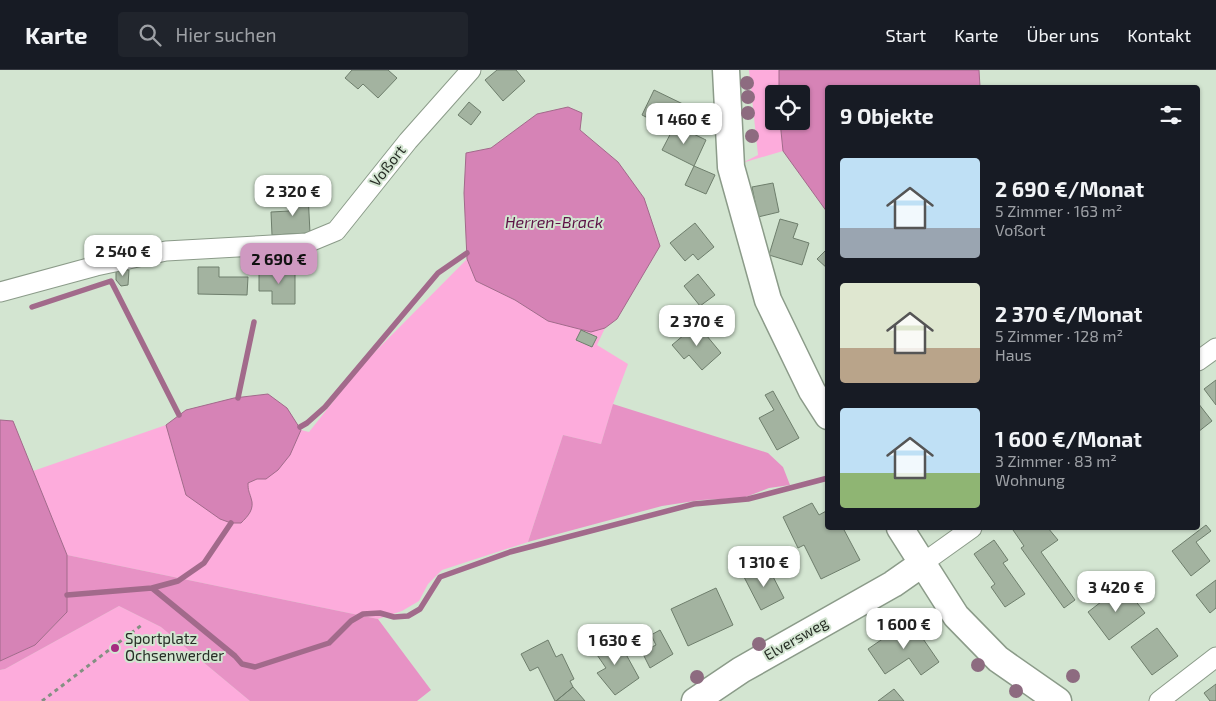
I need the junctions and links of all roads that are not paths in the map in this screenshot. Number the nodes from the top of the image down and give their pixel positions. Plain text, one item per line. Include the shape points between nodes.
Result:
1 (471, 70) edge
2 (726, 70) edge
3 (0, 292) edge
4 (1216, 348) edge
5 (1200, 360) edge
6 (825, 411) edge
7 (901, 530) edge
8 (969, 530) edge
9 (923, 563) junction
10 (1216, 657) edge
11 (695, 701) edge
12 (1058, 701) edge
13 (1159, 701) edge

1 - 3 street, Voßort via 408,141 336,231 307,243 166,251
2 - 6 street via 732,167 768,300
4 - 5 street
7 - 9 street
8 - 9 street
9 - 11 street, Elversweg
9 - 12 street via 956,616 998,659
10 - 13 street

